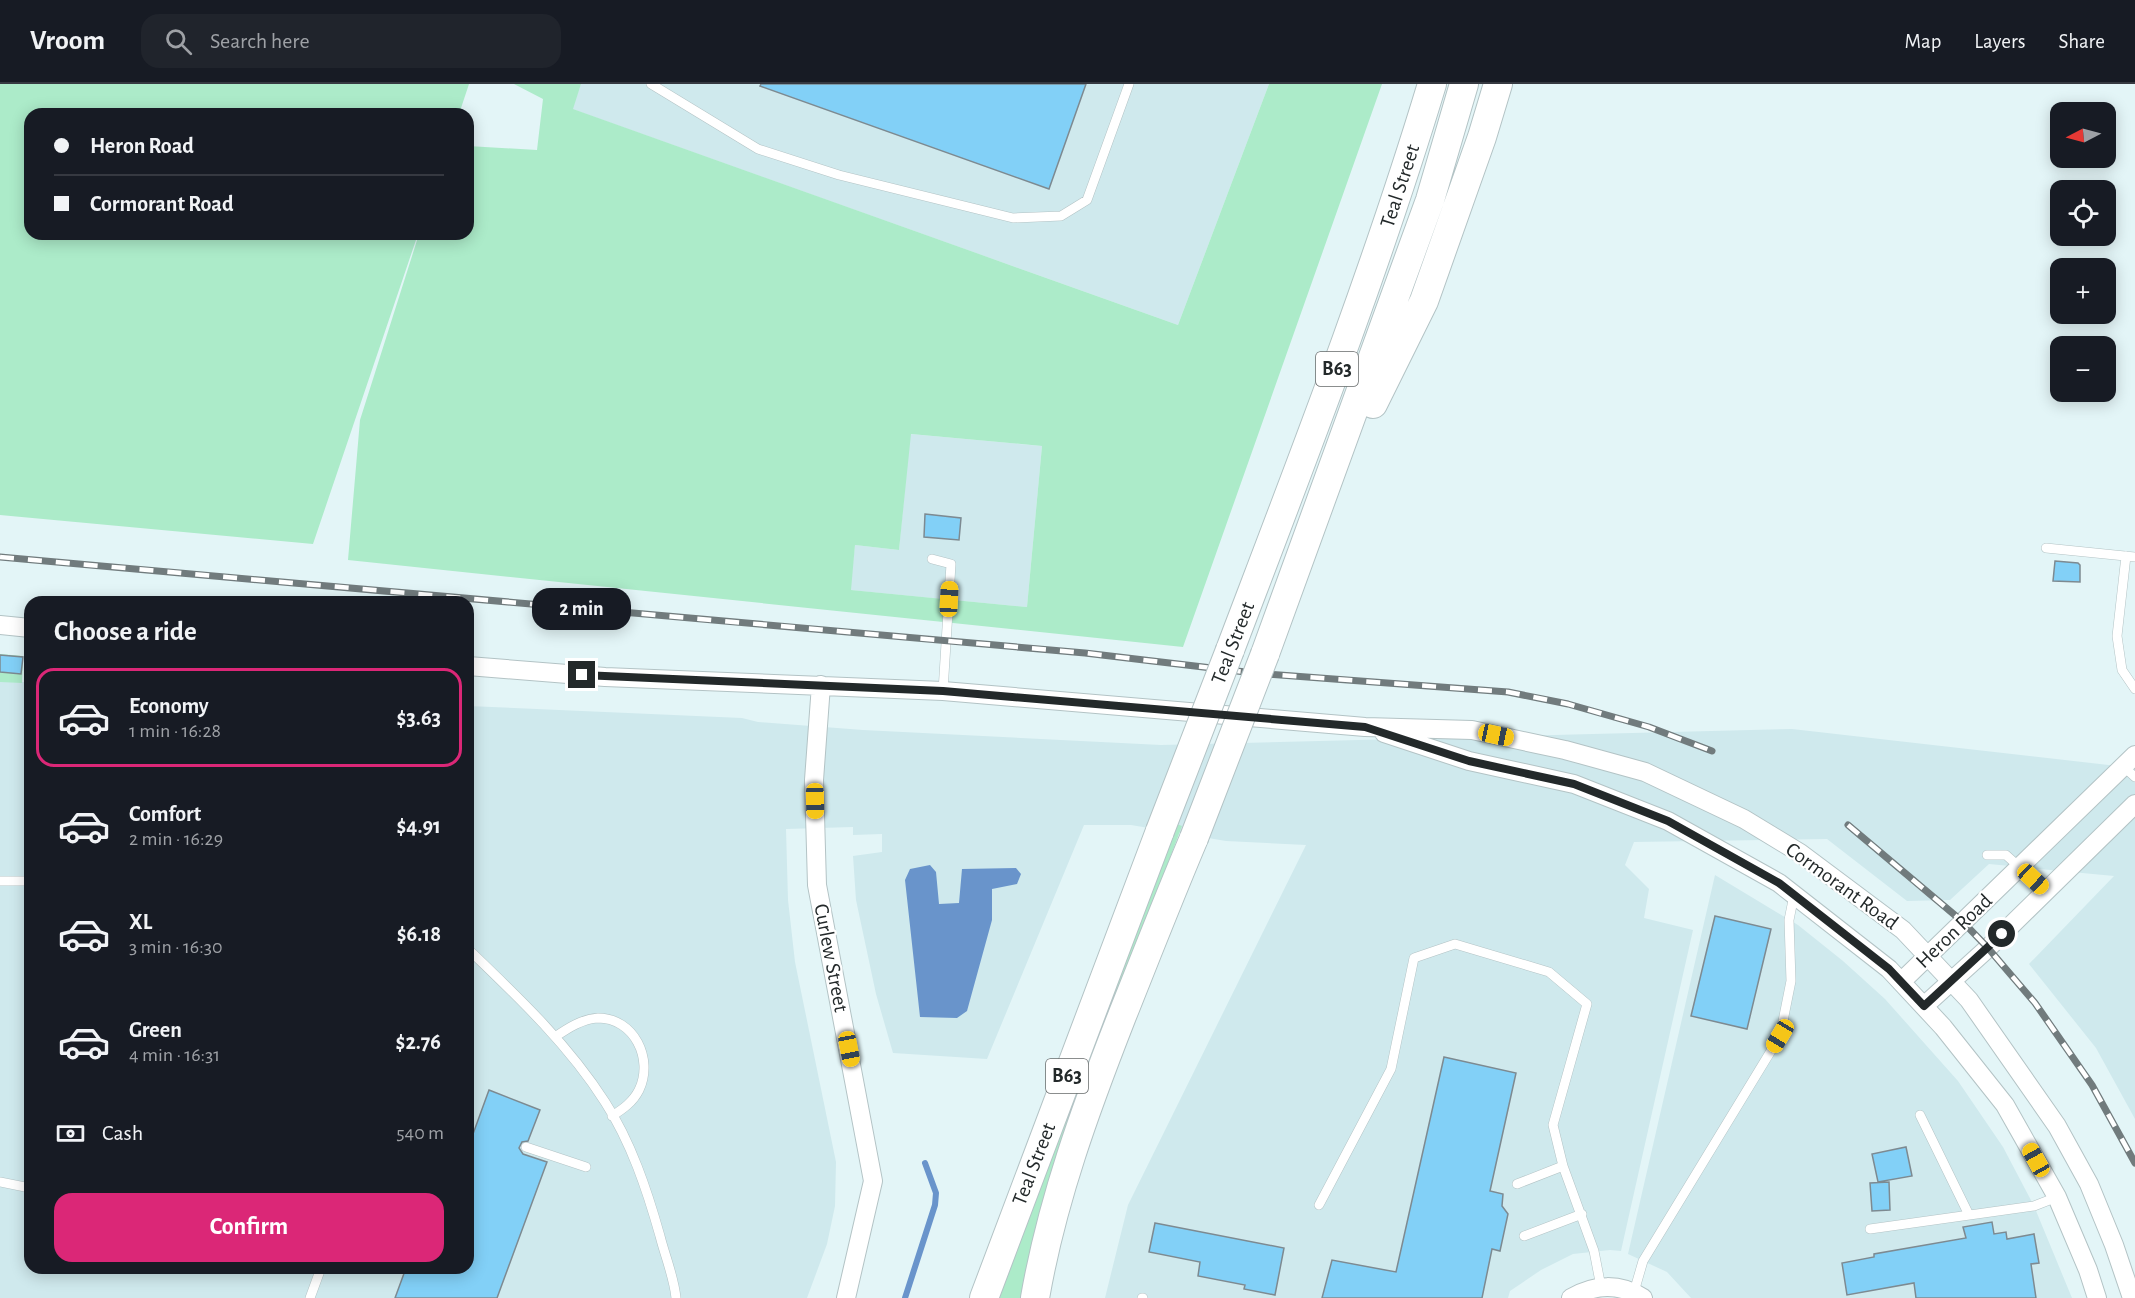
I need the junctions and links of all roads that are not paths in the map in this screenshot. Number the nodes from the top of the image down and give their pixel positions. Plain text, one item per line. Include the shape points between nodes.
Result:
1 (651, 84) edge
2 (1128, 84) edge
3 (1413, 84) edge
4 (1432, 84) edge
5 (1464, 84) edge
6 (1498, 84) edge
7 (1345, 348) junction
8 (1311, 530) junction
9 (2046, 548) dead end
10 (2130, 556) edge
11 (932, 559) dead end
12 (0, 625) edge
13 (24, 627) edge
14 (474, 666) edge
15 (821, 685) junction
16 (2135, 689) edge
17 (943, 691) junction
18 (1365, 727) junction
19 (2131, 766) edge
20 (2135, 804) edge
21 (1987, 855) dead end
22 (2020, 867) junction
23 (0, 881) edge
24 (24, 881) edge
25 (2046, 891) junction
26 (1794, 895) junction
27 (474, 955) edge
28 (1927, 957) junction
29 (1901, 982) junction
30 (1951, 982) junction
31 (1924, 1006) junction
32 (555, 1037) junction
33 (1920, 1115) dead end
34 (612, 1116) junction
35 (526, 1147) dead end
36 (1563, 1166) junction
37 (586, 1167) dead end
38 (0, 1182) edge
39 (1517, 1184) dead end
40 (24, 1187) edge
41 (2057, 1197) junction
42 (1319, 1205) dead end
43 (1582, 1214) junction
44 (1969, 1215) junction
45 (1870, 1229) dead end
46 (1524, 1236) dead end
47 (319, 1274) edge
48 (1601, 1287) junction
49 (1638, 1295) edge
50 (310, 1298) edge
51 (676, 1298) edge
52 (846, 1298) edge
53 (984, 1298) edge
54 (1035, 1298) edge
55 (1571, 1298) edge
56 (2097, 1298) edge
57 (2132, 1298) edge

1 - 2 lane via 758,149 838,175 1013,218 1061,216 1087,200
3 - 7 main road
4 - 7 main road, Teal Street / B63
5 - 8 main road, Teal Street / B63 via 1430,200
6 - 8 main road via 1424,301
7 - 53 main road, Teal Street / B63, bridge
8 - 54 main road, Teal Street / B63, bridge via 1085,1111 1060,1191
9 - 10 lane
10 - 16 lane via 2117,636 2122,670
11 - 17 lane via 951,564
12 - 13 street
14 - 15 street, Cormorant Road via 605,677
15 - 17 street, Cormorant Road
15 - 52 street, Curlew Street via 814,780 817,885 873,1181
17 - 18 street, Cormorant Road
18 - 26 street, Cormorant Road via 1469,761 1574,784 1668,821
18 - 28 street, Cormorant Road via 1472,730 1645,772 1744,819 1800,853 1903,930
19 - 22 street, Heron Road
20 - 25 street, Heron Road
21 - 22 lane via 2006,855
22 - 25 lane
22 - 28 street, Heron Road
23 - 24 lane
25 - 30 street, Heron Road
26 - 29 street, Cormorant Road
26 - 49 lane via 1789,920 1791,981 1780,1036 1643,1261
27 - 32 lane
28 - 29 street, Heron Road
28 - 30 street, Cormorant Road
29 - 31 street, Cormorant Road
30 - 31 street, Heron Road
30 - 57 street, Cormorant Road via 1969,1000 2057,1126 2089,1184
31 - 41 street, Cormorant Road via 2005,1105
32 - 34 lane via 571,1054
32 - 34 lane via 572,1025 597,1018 621,1023 639,1044 645,1060 640,1089 630,1104
33 - 44 lane
34 - 51 lane via 650,1200
35 - 37 lane
36 - 39 lane
36 - 42 lane via 1553,1125 1587,1004 1549,972 1455,944 1414,958 1391,1069
36 - 43 lane
38 - 40 lane
41 - 44 lane via 2034,1206
41 - 56 street, Cormorant Road
43 - 46 lane
43 - 48 lane
44 - 45 lane
47 - 50 lane
48 - 49 street via 1618,1287
48 - 55 street

